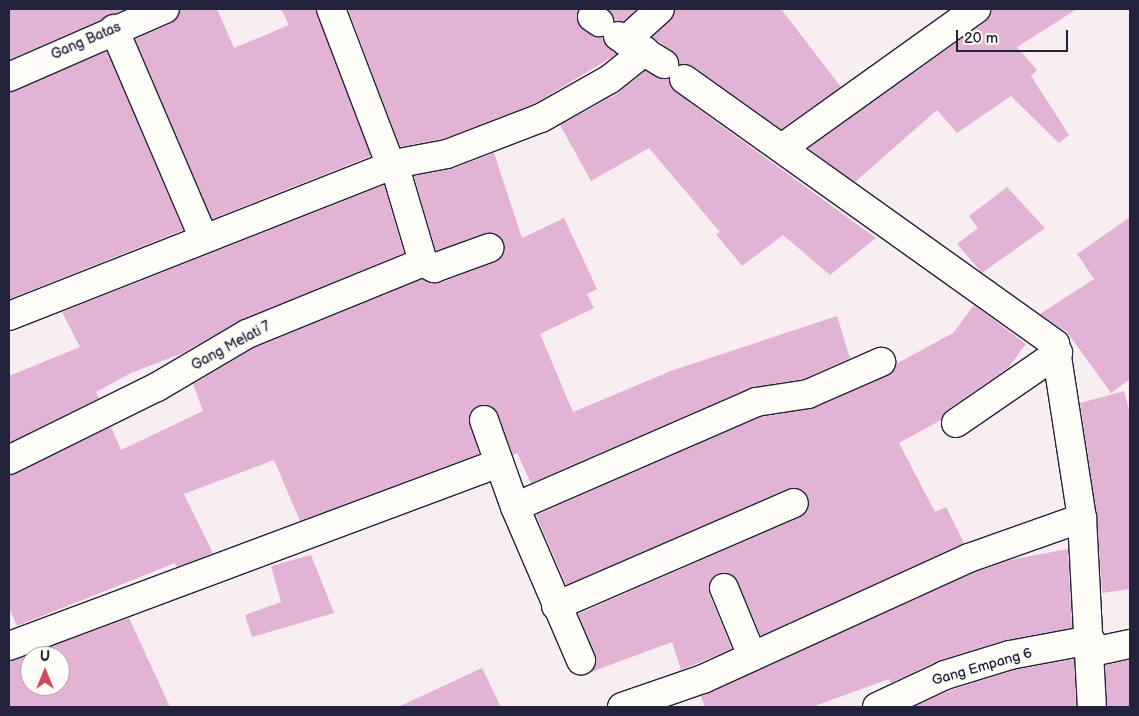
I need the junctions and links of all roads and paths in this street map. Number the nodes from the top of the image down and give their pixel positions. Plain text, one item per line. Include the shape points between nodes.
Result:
1 (165, 9) edge
2 (331, 9) edge
3 (660, 9) edge
4 (976, 9) edge
5 (114, 29) junction
6 (632, 47) junction
7 (9, 77) edge
8 (782, 148) junction
9 (392, 165) junction
10 (204, 239) junction
11 (489, 248) dead end
12 (423, 262) junction
13 (9, 316) edge
14 (1058, 353) junction
15 (881, 362) dead end
16 (484, 420) dead end
17 (956, 423) dead end
18 (9, 460) edge
19 (499, 463) junction
20 (794, 503) dead end
21 (515, 507) junction
22 (1082, 518) junction
23 (724, 588) dead end
24 (556, 606) junction
25 (1130, 644) edge
26 (9, 646) edge
27 (1092, 646) junction
28 (752, 656) junction
29 (581, 660) dead end
30 (622, 707) edge
31 (877, 707) edge
32 (1092, 707) edge

1 - 5 street, Gang Batas
2 - 9 street
3 - 6 street
4 - 8 street
5 - 7 street, Gang Batas
5 - 10 street
6 - 8 street
6 - 9 street via 610,79 541,118 448,154
8 - 14 street via 1026,321 1055,344
9 - 10 street
9 - 12 street
10 - 13 street
11 - 12 street, Gang Melati 7 via 434,268
12 - 18 street, Gang Melati 7 via 248,334 158,387
14 - 17 street
14 - 22 street
15 - 21 street via 808,394 756,402
16 - 19 street
19 - 21 street
19 - 26 street
20 - 24 street
21 - 24 street
22 - 27 street
22 - 28 street via 969,558
23 - 28 street
24 - 29 street
25 - 27 street, Gang Empang 6
27 - 31 street, Gang Empang 6 via 1010,655 945,675
27 - 32 street
28 - 30 street

